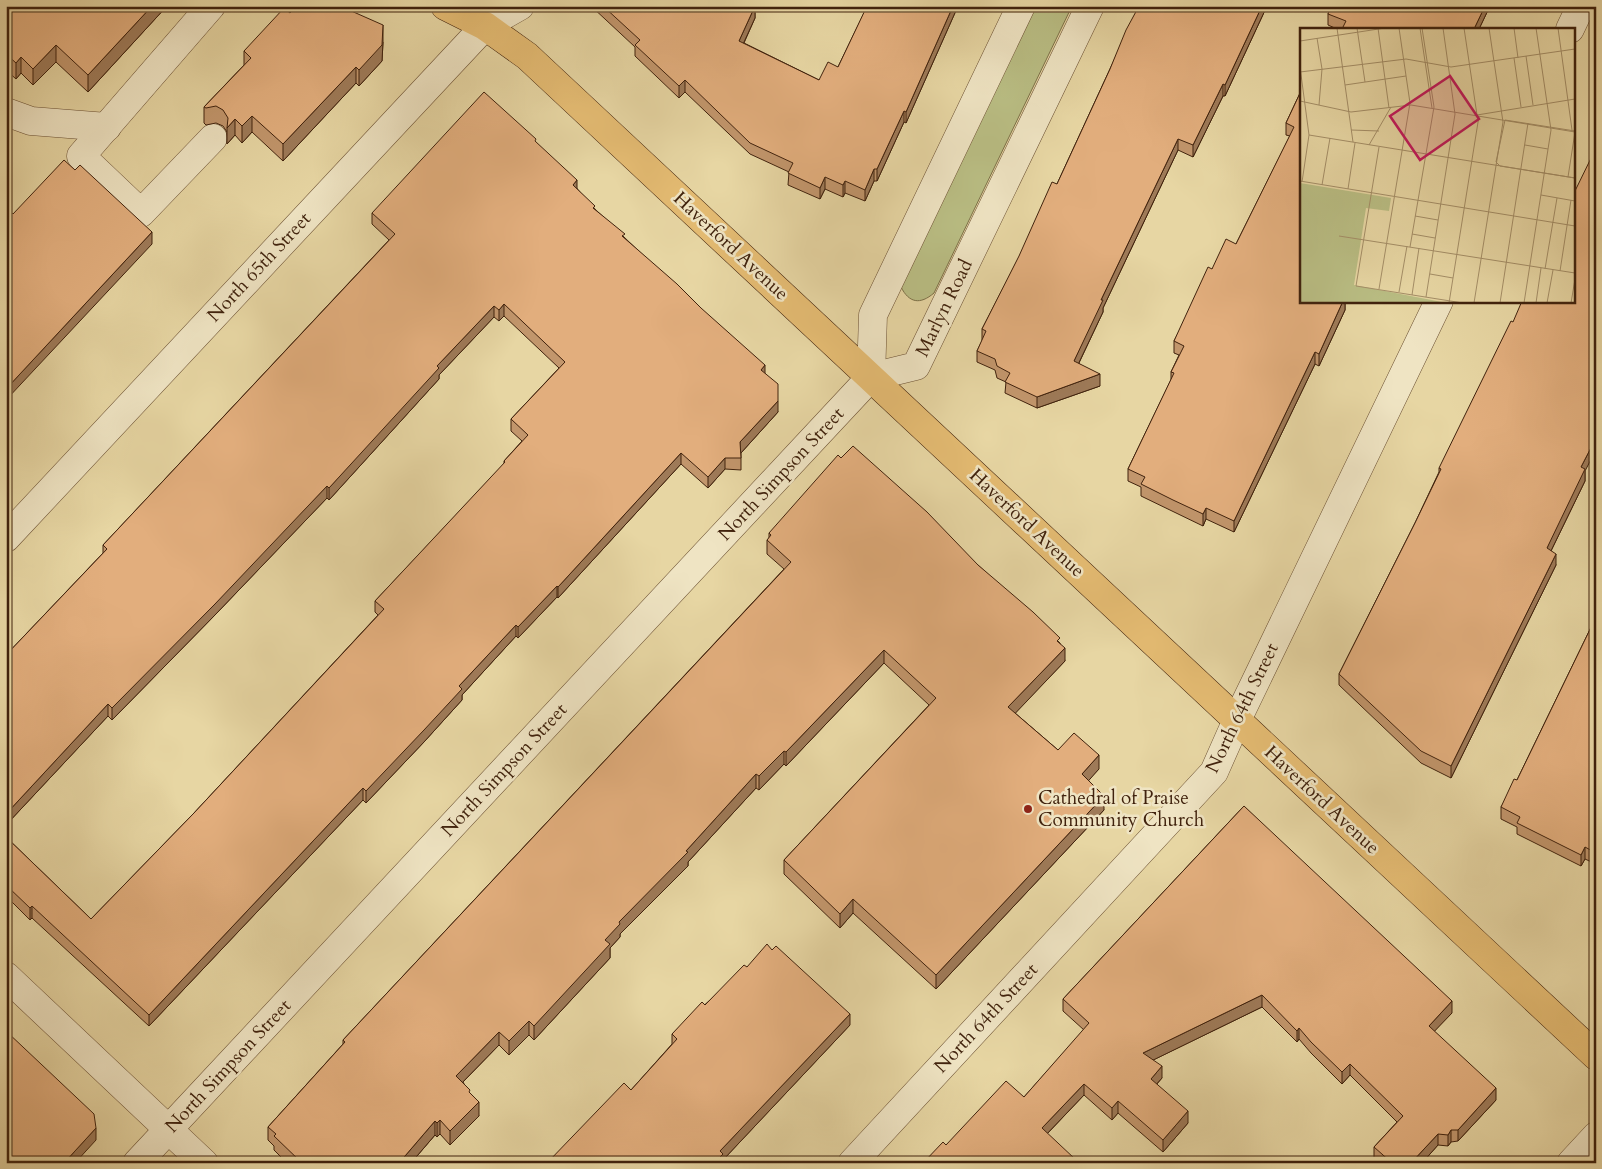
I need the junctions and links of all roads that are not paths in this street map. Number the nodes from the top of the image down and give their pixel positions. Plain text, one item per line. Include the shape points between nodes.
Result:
1 (212, 6) edge
2 (445, 6) edge
3 (520, 6) edge
4 (1021, 6) edge
5 (1090, 6) edge
6 (1581, 6) edge
7 (485, 26) junction
8 (1570, 28) edge
9 (6, 112) edge
10 (107, 127) junction
11 (213, 138) dead end
12 (1439, 302) edge
13 (871, 377) junction
14 (6, 538) edge
15 (1237, 720) junction
16 (6, 976) edge
17 (1596, 1056) edge
18 (169, 1129) junction
19 (1596, 1136) edge
20 (138, 1163) edge
21 (204, 1163) edge
22 (852, 1163) edge
23 (1571, 1163) edge

1 - 10 street
2 - 7 main road, Haverford Avenue
3 - 7 street, North 65th Street
4 - 13 street via 873,315
5 - 13 street, Marlyn Road via 916,366
6 - 8 street
7 - 13 main road, Haverford Avenue via 528,56
7 - 14 street, North 65th Street
9 - 10 street via 31,121
10 - 11 street via 81,156 141,214
12 - 15 street, North 64th Street
13 - 15 main road, Haverford Avenue
13 - 18 street, North Simpson Street
15 - 17 main road, Haverford Avenue
15 - 22 street, North 64th Street via 1214,772
16 - 18 street
18 - 20 street, North Simpson Street
18 - 21 street
19 - 23 street

